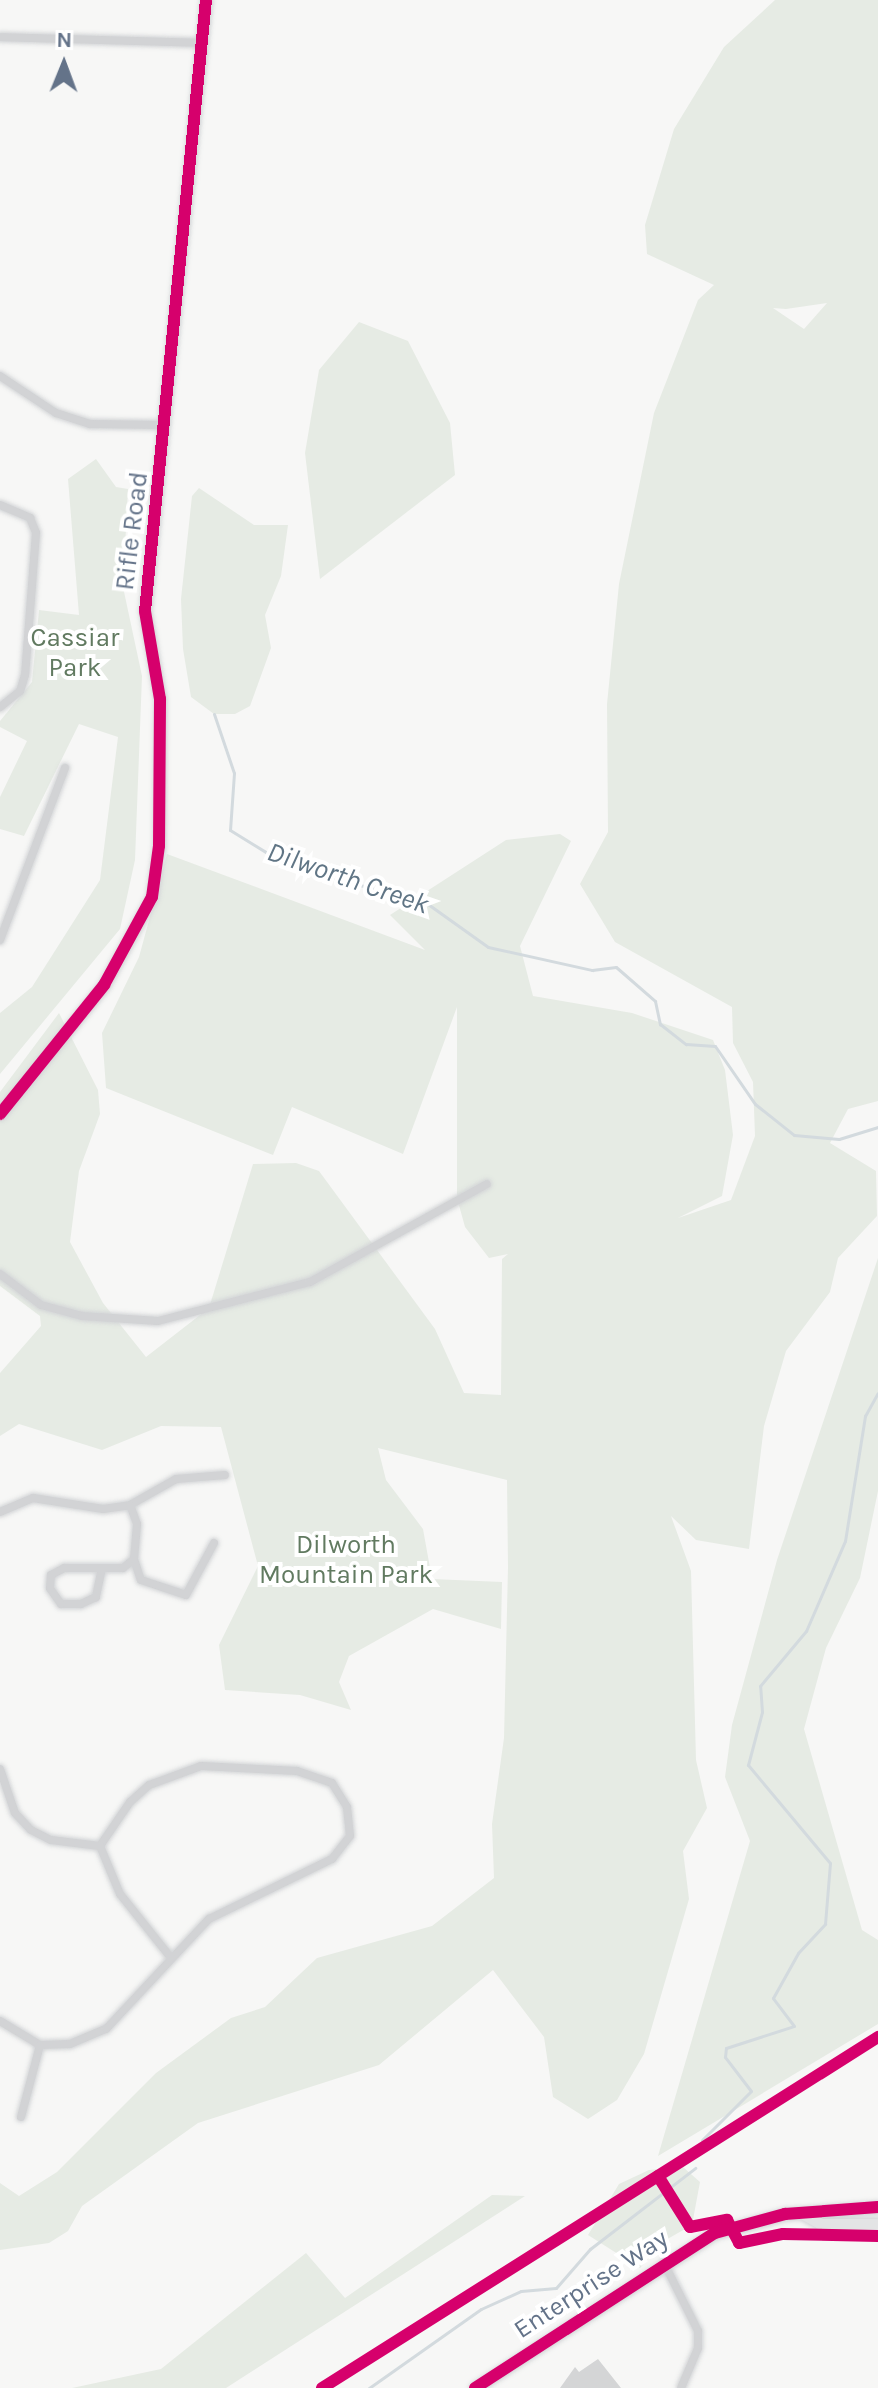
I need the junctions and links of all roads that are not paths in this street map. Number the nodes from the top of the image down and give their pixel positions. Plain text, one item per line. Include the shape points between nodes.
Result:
1 (206, 0) edge
2 (0, 37) edge
3 (202, 43) junction
4 (0, 376) edge
5 (165, 425) junction
6 (0, 505) edge
7 (0, 707) edge
8 (65, 768) dead end
9 (0, 940) edge
10 (0, 1114) edge
11 (487, 1184) dead end
12 (0, 1274) edge
13 (225, 1475) dead end
14 (130, 1505) junction
15 (0, 1512) edge
16 (214, 1543) dead end
17 (134, 1559) junction
18 (102, 1568) junction
19 (0, 1769) edge
20 (100, 1846) junction
21 (171, 1958) junction
22 (0, 2021) edge
23 (40, 2045) junction
24 (21, 2117) dead end
25 (878, 2207) edge
26 (805, 2215) junction
27 (878, 2224) edge
28 (664, 2263) junction
29 (475, 2388) edge
30 (681, 2388) edge

1 - 3 street, Rifle Road
2 - 3 street
3 - 5 street, Rifle Road
4 - 5 street via 56,413 90,424
5 - 10 street, Rifle Road via 145,611 160,699 159,846 152,897 104,985
6 - 7 street via 30,518 36,533 25,675 20,691
8 - 9 street
11 - 12 street via 310,1282 158,1321 82,1316 41,1305
13 - 14 street via 176,1479
14 - 15 street via 103,1509 33,1498
14 - 17 street via 137,1524
16 - 17 street via 186,1595 141,1580
17 - 18 street via 123,1568
18 - 18 street via 64,1568 51,1575 50,1588 61,1604 81,1604 96,1597
19 - 20 street via 15,1813 31,1830 51,1840
20 - 21 street via 120,1894
20 - 21 street via 108,1827 149,1785 201,1766 297,1771 332,1783 347,1807 350,1836 332,1859 209,1919
21 - 23 street via 106,2029 70,2044
22 - 23 street
23 - 24 street
25 - 26 street, Enterprise Way
26 - 27 street, Enterprise Way via 821,2224
26 - 28 street, Enterprise Way via 741,2222
28 - 29 street, Enterprise Way
28 - 30 street via 698,2331 698,2348

